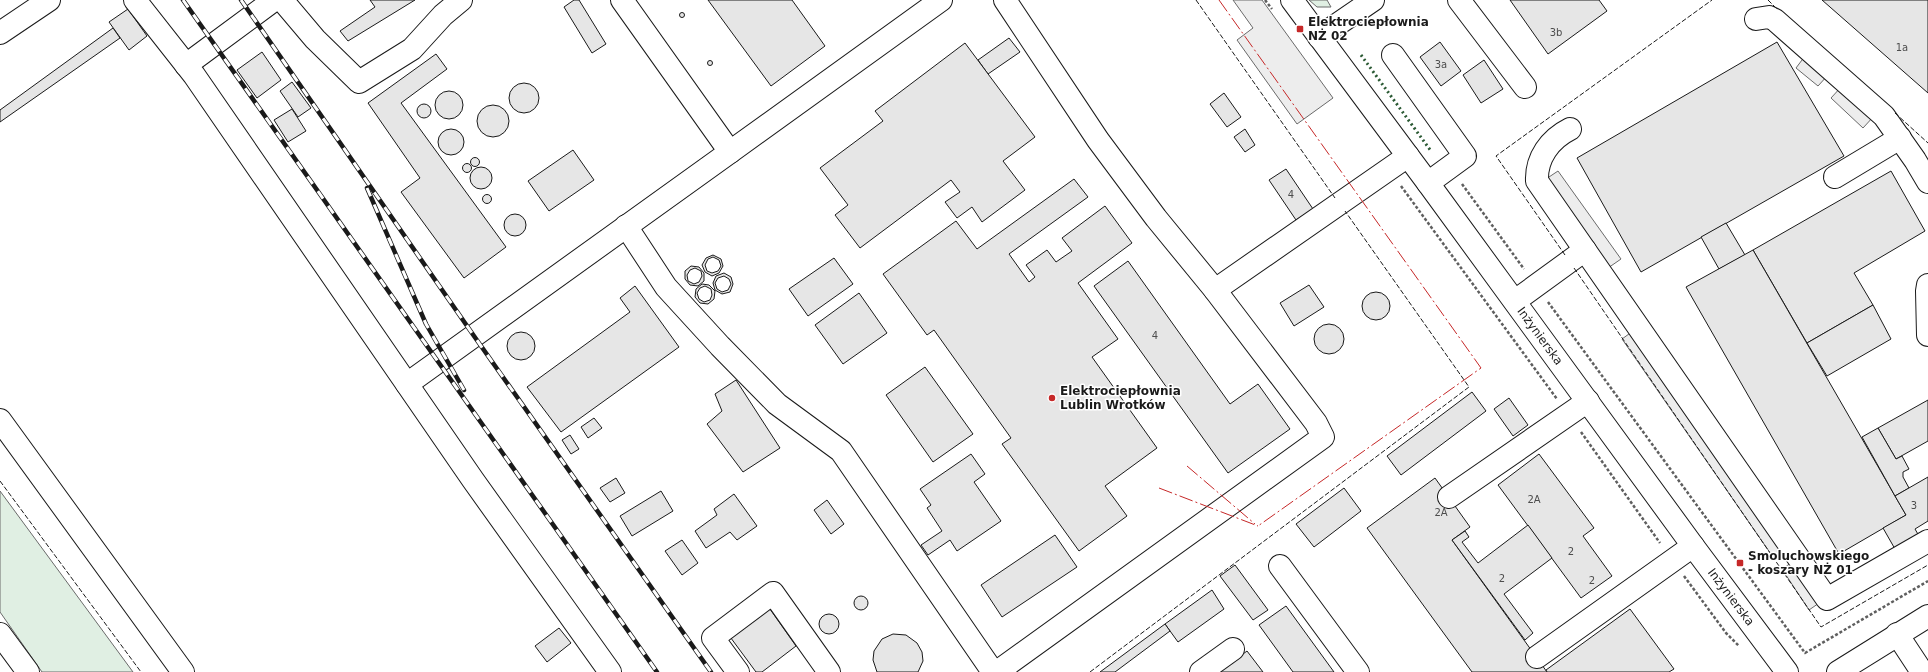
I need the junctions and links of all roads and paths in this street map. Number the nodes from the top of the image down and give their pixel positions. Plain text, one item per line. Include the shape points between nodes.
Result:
1 (49, 0) edge
2 (136, 0) edge
3 (274, 0) edge
4 (282, 0) edge
5 (461, 0) edge
6 (622, 0) edge
7 (942, 0) edge
8 (1005, 0) edge
9 (1266, 0) edge
10 (1292, 0) edge
11 (1372, 0) edge
12 (1460, 0) edge
13 (1275, 13) dead end
14 (1756, 19) dead end
15 (0, 33) edge
16 (1319, 37) junction
17 (1393, 55) dead end
18 (186, 65) junction
19 (1525, 87) dead end
20 (1570, 129) dead end
21 (1900, 138) junction
22 (730, 152) junction
23 (1408, 156) junction
24 (1450, 167) junction
25 (1389, 170) junction
26 (1835, 176) dead end
27 (1928, 182) edge
28 (1428, 183) junction
29 (626, 226) junction
30 (1585, 250) junction
31 (1928, 285) edge
32 (1536, 286) junction
33 (1216, 290) junction
34 (1515, 301) junction
35 (1928, 335) edge
36 (407, 384) junction
37 (1588, 401) junction
38 (1568, 415) junction
39 (0, 420) edge
40 (1449, 497) dead end
41 (1928, 541) edge
42 (1693, 546) junction
43 (1673, 561) junction
44 (1280, 566) dead end
45 (1749, 576) dead end
46 (1928, 616) edge
47 (0, 634) edge
48 (1897, 634) junction
49 (1741, 648) dead end
50 (1233, 649) dead end
51 (1537, 657) dead end
52 (28, 672) edge
53 (183, 672) edge
54 (610, 672) edge
55 (738, 672) edge
56 (829, 672) edge
57 (993, 672) edge
58 (997, 672) edge
59 (1201, 672) edge
60 (1358, 672) edge
61 (1787, 672) edge
62 (1838, 672) edge
63 (1922, 672) edge

1 - 15 street
2 - 18 street
3 - 18 street
4 - 5 street via 315,39 359,82 412,49 443,15
6 - 22 street
7 - 22 street
8 - 33 street via 1098,140 1156,218
9 - 13 path
10 - 16 street, Inżynierska
11 - 16 street
12 - 19 street
14 - 21 street via 1769,17 1775,20 1884,116
16 - 23 street, Inżynierska
17 - 24 street via 1465,156
18 - 36 street
20 - 30 street via 1554,139 1546,148 1539,160 1537,181
21 - 26 street
21 - 27 street
22 - 29 street
23 - 25 street
23 - 28 street, Inżynierska
24 - 28 street
24 - 32 path
25 - 33 street
25 - 38 path
28 - 34 street, Inżynierska
29 - 36 street
29 - 57 street via 666,287 720,346 777,404 841,451
30 - 32 street
30 - 41 street via 1828,599
31 - 35 street
32 - 34 street
32 - 45 path
33 - 58 street via 1316,423 1323,437
34 - 37 street, Inżynierska
36 - 54 street
37 - 38 street
37 - 42 street, Inżynierska
38 - 40 street
38 - 43 path
39 - 53 street
42 - 43 street
42 - 61 street, Inżynierska
43 - 49 path via 1726,633
43 - 51 street
44 - 60 street
46 - 48 street
47 - 52 street
48 - 62 street
48 - 63 street
50 - 59 street
55 - 56 street via 713,638 773,593

